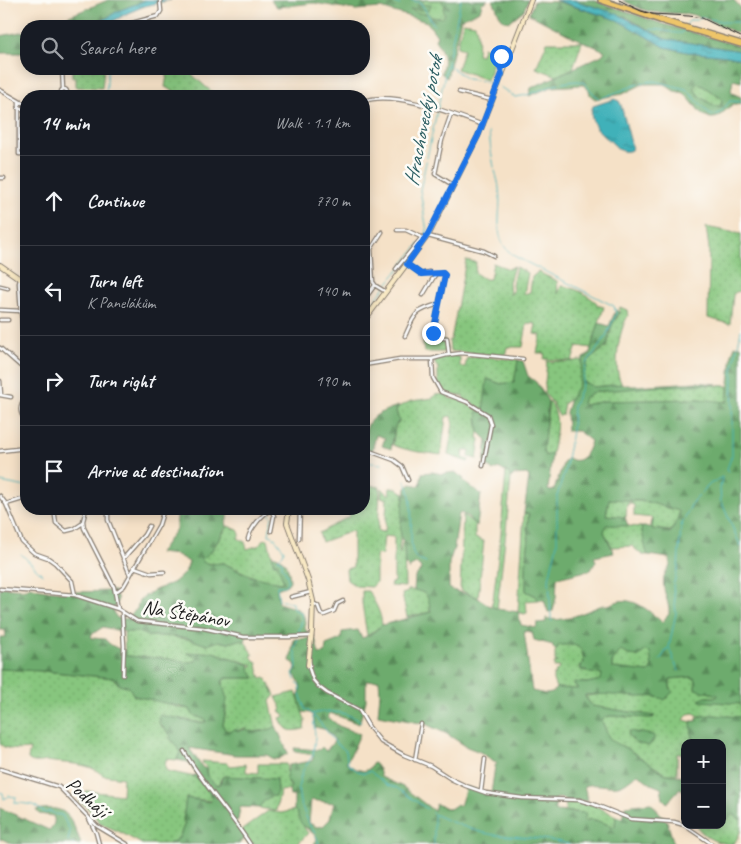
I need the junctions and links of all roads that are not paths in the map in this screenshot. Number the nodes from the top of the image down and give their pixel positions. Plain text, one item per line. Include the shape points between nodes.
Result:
1 (160, 0) edge
2 (531, 0) edge
3 (601, 0) edge
4 (143, 20) edge
5 (741, 44) edge
6 (509, 57) junction
7 (502, 74) junction
8 (62, 75) edge
9 (0, 90) edge
10 (63, 90) edge
11 (459, 92) dead end
12 (492, 100) junction
13 (370, 101) edge
14 (19, 102) joint
15 (18, 108) joint
16 (451, 114) junction
17 (18, 118) joint
18 (483, 125) junction
19 (20, 154) edge
20 (0, 178) edge
21 (4, 178) dead end
22 (453, 185) junction
23 (397, 230) dead end
24 (382, 232) dead end
25 (424, 237) junction
26 (371, 255) joint
27 (494, 256) dead end
28 (407, 264) junction
29 (0, 265) edge
30 (396, 269) dead end
31 (434, 274) junction
32 (20, 279) joint
33 (375, 285) junction
34 (0, 286) edge
35 (8, 288) dead end
36 (383, 291) junction
37 (370, 292) edge
38 (423, 295) dead end
39 (20, 297) edge
40 (439, 304) junction
41 (0, 310) edge
42 (20, 311) edge
43 (370, 312) edge
44 (0, 320) edge
45 (8, 320) dead end
46 (404, 336) dead end
47 (0, 348) edge
48 (449, 354) junction
49 (432, 359) junction
50 (523, 359) dead end
51 (370, 364) edge
52 (20, 366) edge
53 (0, 381) edge
54 (1, 396) edge
55 (11, 397) dead end
56 (20, 449) edge
57 (0, 451) edge
58 (370, 451) edge
59 (484, 466) dead end
60 (408, 480) dead end
61 (0, 496) edge
62 (20, 500) edge
63 (6, 504) junction
64 (55, 515) edge
65 (85, 515) edge
66 (108, 515) edge
67 (162, 515) edge
68 (265, 515) edge
69 (273, 515) edge
70 (288, 515) edge
71 (300, 515) edge
72 (83, 523) junction
73 (149, 526) dead end
74 (271, 531) dead end
75 (248, 539) dead end
76 (299, 539) dead end
77 (123, 559) junction
78 (134, 567) junction
79 (164, 572) dead end
80 (130, 575) junction
81 (0, 589) edge
82 (116, 592) junction
83 (310, 592) junction
84 (75, 595) junction
85 (291, 597) dead end
86 (343, 601) dead end
87 (313, 603) junction
88 (118, 609) junction
89 (122, 612) junction
90 (312, 636) junction
91 (308, 665) joint
92 (123, 675) dead end
93 (421, 724) dead end
94 (184, 751) dead end
95 (485, 759) dead end
96 (416, 760) junction
97 (0, 770) edge
98 (481, 791) junction
99 (88, 818) junction
100 (99, 844) edge
101 (127, 844) edge
102 (250, 844) edge
103 (712, 844) edge

1 - 4 street via 158,16
2 - 6 street
3 - 5 main road
6 - 7 street
6 - 7 street via 502,55 498,58
7 - 12 street
8 - 10 street
9 - 14 street
11 - 12 street
12 - 18 street
13 - 16 street via 396,99
14 - 15 street
15 - 17 street
16 - 18 street
16 - 22 street via 435,174
17 - 19 street
18 - 22 street
20 - 21 street
22 - 25 street
23 - 25 street
24 - 26 street via 372,247
25 - 27 street
25 - 28 street
25 - 30 street
26 - 33 street
28 - 31 street via 421,274
28 - 36 street
29 - 32 street
31 - 38 street
31 - 40 street via 445,275
32 - 39 street
33 - 36 street
33 - 37 street
34 - 35 street
36 - 43 street
40 - 46 street via 415,314
40 - 48 street via 432,338 447,338
41 - 42 street
44 - 45 street
47 - 52 street
48 - 49 street
48 - 50 street
49 - 51 street via 400,359
49 - 59 street via 433,378 441,392 467,402 488,416 491,424
53 - 54 street
54 - 55 street
56 - 57 street
58 - 60 street via 402,466
61 - 63 street
62 - 63 street
63 - 84 street via 22,542 70,577
64 - 72 street via 56,523 66,531
65 - 72 street
66 - 77 street
67 - 78 street
68 - 75 street via 250,531
69 - 74 street
70 - 83 street via 287,523
71 - 76 street
72 - 82 street
73 - 77 street
77 - 80 street
78 - 79 street via 151,573
78 - 80 street
80 - 82 street
81 - 84 street, Na Štěpánov
82 - 88 street
83 - 85 street
83 - 87 street
84 - 88 street, Na Štěpánov
86 - 87 street via 334,611 324,615
87 - 90 street
88 - 89 street, Na Štěpánov
89 - 90 street, Na Štěpánov via 137,622 203,628 244,637
89 - 92 street
90 - 91 street
91 - 96 street via 319,687 359,710 381,742
93 - 96 street
94 - 102 street
95 - 98 street
96 - 98 street
97 - 99 street, Podhájí via 55,785
98 - 103 street via 522,798 579,800 631,819 674,822
99 - 100 street
99 - 101 street, Podhájí

